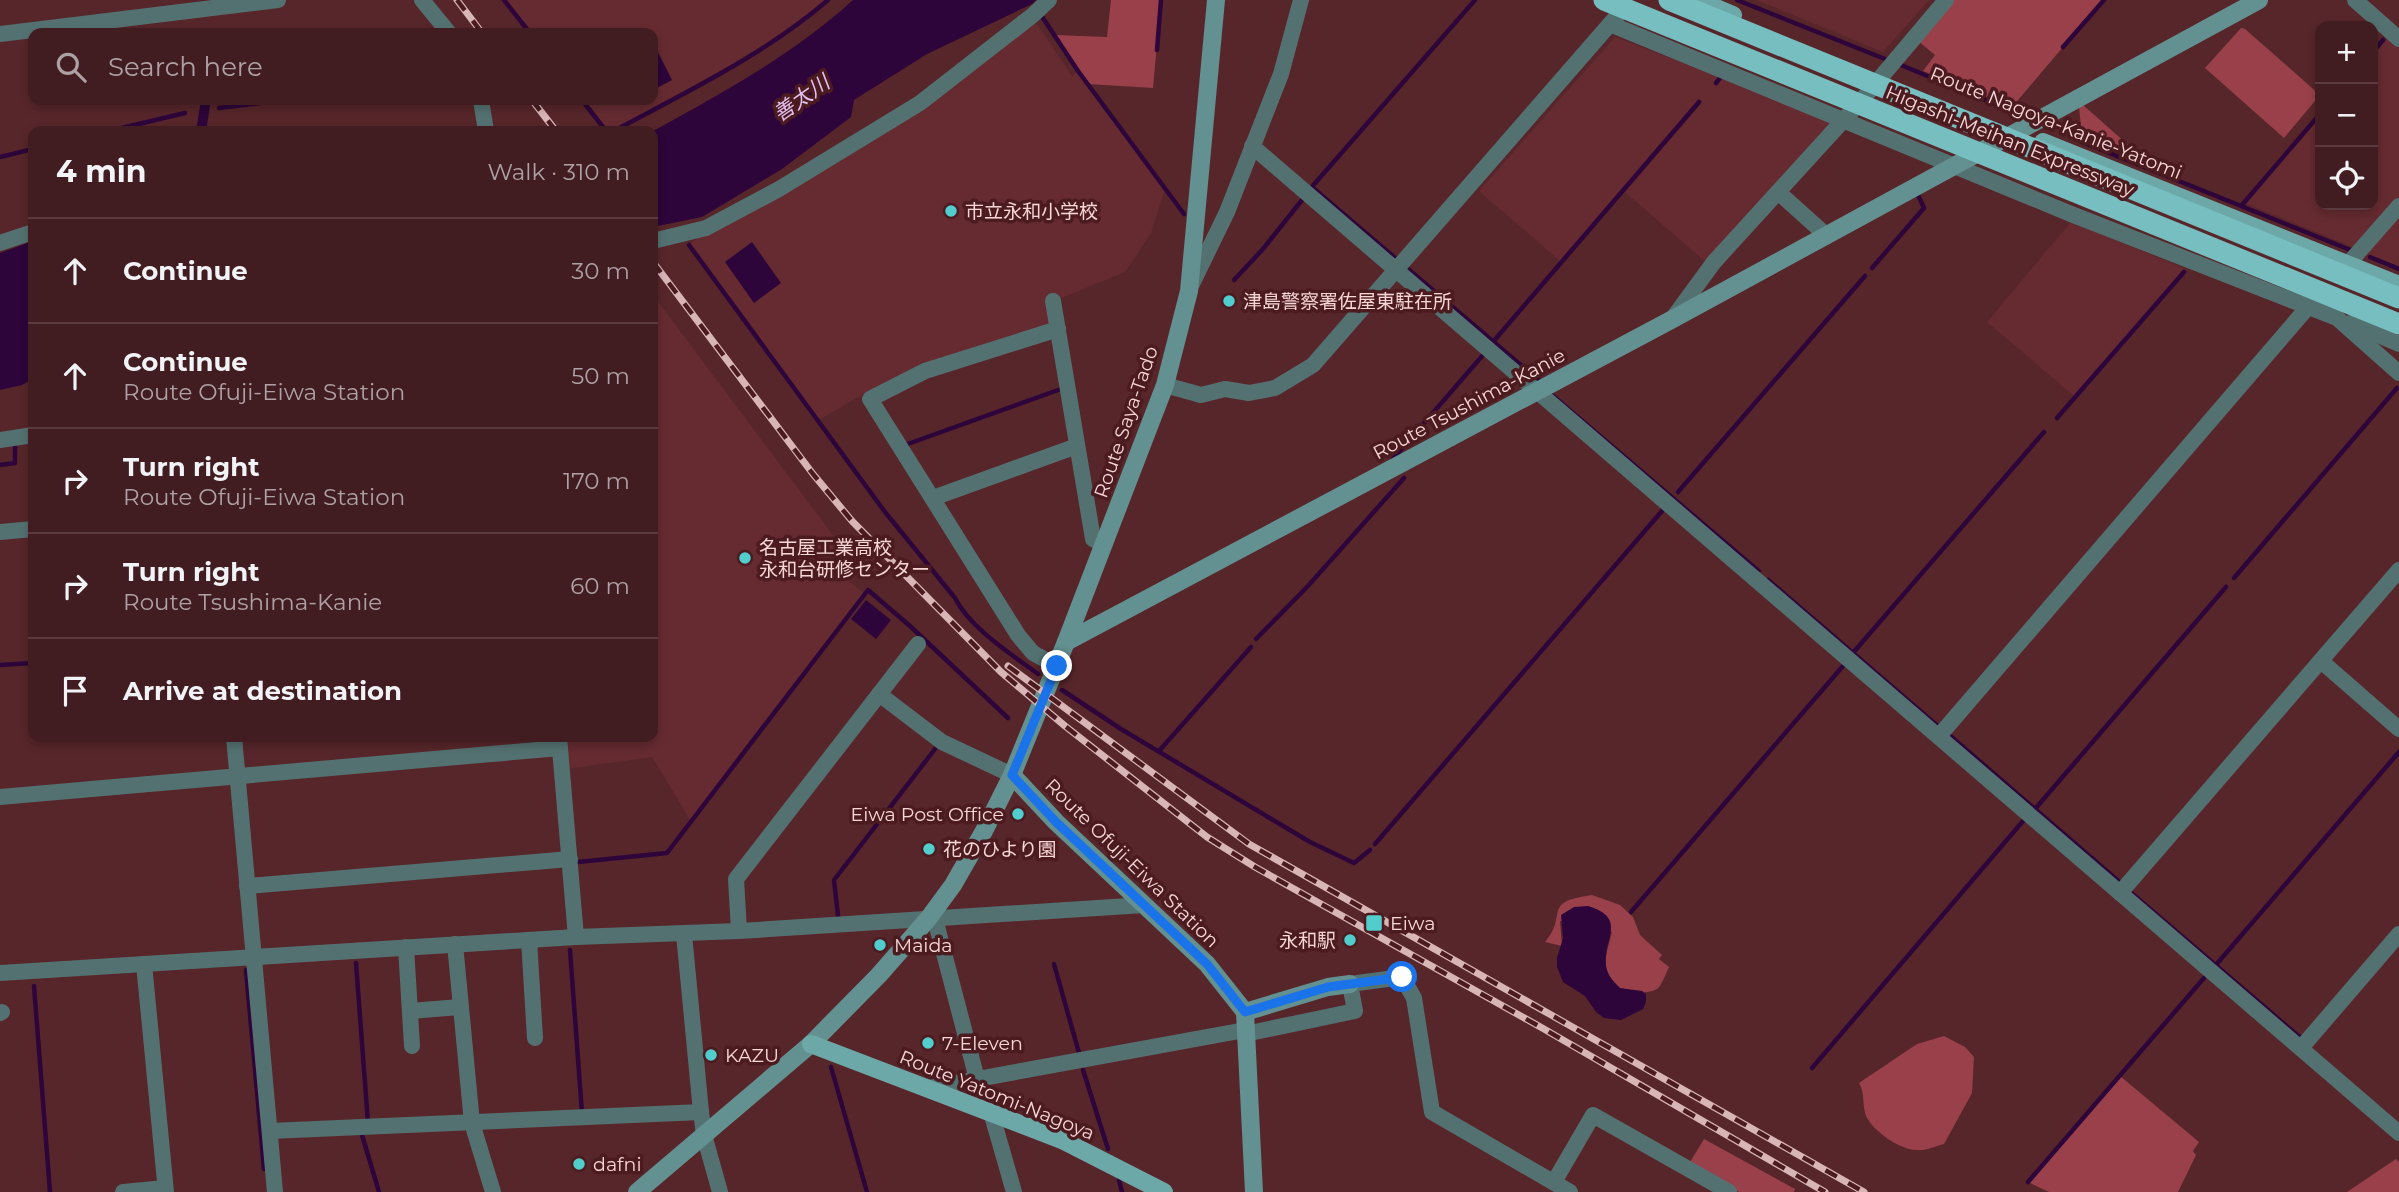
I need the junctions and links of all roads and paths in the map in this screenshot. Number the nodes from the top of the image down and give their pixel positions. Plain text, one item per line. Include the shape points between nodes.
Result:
1 (278, 0) edge
2 (422, 0) edge
3 (1049, 0) edge
4 (1216, 0) edge
5 (1301, 0) edge
6 (1604, 0) edge
7 (1631, 0) edge
8 (1669, 0) edge
9 (1697, 0) edge
10 (1946, 0) edge
11 (2259, 0) edge
12 (2355, 0) edge
13 (1610, 24) junction
14 (48, 28) edge
15 (445, 28) edge
16 (28, 31) edge
17 (0, 34) edge
18 (2399, 39) edge
19 (1881, 76) junction
20 (482, 105) edge
21 (1844, 119) junction
22 (485, 126) edge
23 (2017, 132) junction
24 (1252, 146) junction
25 (1957, 165) junction
26 (1778, 192) junction
27 (2399, 206) edge
28 (28, 233) edge
29 (1827, 236) junction
30 (1, 238) edge
31 (658, 239) edge
32 (2348, 264) junction
33 (1399, 265) junction
34 (2399, 285) edge
35 (1189, 291) junction
36 (2399, 298) edge
37 (1053, 301) dead end
38 (2308, 307) junction
39 (2337, 318) junction
40 (1671, 320) junction
41 (2399, 324) edge
42 (1058, 329) junction
43 (2399, 344) edge
44 (2399, 373) edge
45 (1165, 385) junction
46 (1538, 392) junction
47 (28, 436) edge
48 (0, 440) edge
49 (1077, 446) junction
50 (933, 498) junction
51 (28, 529) edge
52 (0, 532) edge
53 (1104, 545) junction
54 (2399, 570) edge
55 (1066, 642) junction
56 (918, 643) dead end
57 (2321, 661) junction
58 (1057, 666) junction
59 (879, 694) junction
60 (2399, 729) edge
61 (1939, 736) junction
62 (234, 742) edge
63 (560, 743) edge
64 (1012, 775) junction
65 (237, 777) junction
66 (0, 797) edge
67 (570, 859) junction
68 (247, 886) junction
69 (2120, 893) junction
70 (1144, 905) junction
71 (932, 919) junction
72 (739, 931) junction
73 (684, 934) junction
74 (2399, 934) edge
75 (576, 937) junction
76 (529, 940) junction
77 (455, 944) junction
78 (406, 947) junction
79 (254, 956) junction
80 (144, 964) junction
81 (0, 973) edge
82 (1350, 984) junction
83 (460, 1007) junction
84 (410, 1011) junction
85 (1245, 1025) junction
86 (535, 1038) dead end
87 (811, 1044) junction
88 (412, 1046) dead end
89 (2301, 1048) junction
90 (977, 1079) junction
91 (928, 1088) junction
92 (701, 1112) junction
93 (990, 1112) junction
94 (472, 1123) junction
95 (270, 1131) junction
96 (2399, 1133) edge
97 (704, 1135) junction
98 (1554, 1182) junction
99 (166, 1190) edge
100 (123, 1192) edge
101 (275, 1192) edge
102 (493, 1192) edge
103 (637, 1192) edge
104 (720, 1192) edge
105 (1014, 1192) edge
106 (1164, 1192) edge
107 (1254, 1192) edge
108 (1570, 1192) edge
109 (1729, 1192) edge

1 - 14 street
2 - 15 street
3 - 31 street via 920,103 706,228
4 - 35 main road, Route Saya-Tado
5 - 24 street via 1281,74
6 - 41 highway, Higashi-Meihan Expressway, bridge
7 - 13 street
8 - 36 highway, Higashi-Meihan Expressway, bridge
9 - 19 main road, Route Nagoya-Kanie-Yatomi
10 - 19 street
11 - 23 main road, Route Tsushima-Kanie
12 - 18 street
13 - 21 street
13 - 33 street
16 - 17 street
19 - 21 street
19 - 23 main road, Route Nagoya-Kanie-Yatomi
20 - 22 street
21 - 25 street
21 - 26 street
23 - 25 main road, Route Tsushima-Kanie
23 - 32 main road, Route Nagoya-Kanie-Yatomi
24 - 33 street
24 - 35 street
25 - 29 main road, Route Tsushima-Kanie
25 - 38 street
26 - 29 street
26 - 40 street via 1714,261
27 - 32 street
28 - 30 street
29 - 40 main road, Route Tsushima-Kanie
32 - 34 main road, Route Nagoya-Kanie-Yatomi
33 - 45 street via 1313,365 1288,381 1264,391 1225,388 1201,396
33 - 46 street
35 - 45 main road, Route Saya-Tado
37 - 42 street
38 - 39 street
38 - 61 street
39 - 43 street
39 - 44 street
40 - 46 main road, Route Tsushima-Kanie
42 - 49 street
42 - 50 street via 925,371 870,399
45 - 53 main road, Route Saya-Tado
46 - 55 main road, Route Tsushima-Kanie
46 - 61 street
47 - 48 street
49 - 50 street
49 - 53 street via 1093,539
50 - 58 street via 1018,635 1033,653
51 - 52 street
53 - 55 main road, Route Saya-Tado
54 - 57 street
55 - 58 main road
56 - 59 street
57 - 60 street
57 - 69 street
58 - 64 main road
59 - 64 street via 942,742
59 - 72 street via 736,879
61 - 69 street
62 - 65 street
63 - 65 street
63 - 67 street
64 - 70 main road, Route Ofuji-Eiwa Station
64 - 71 main road
65 - 66 street
65 - 68 street
67 - 68 street
67 - 75 street
68 - 79 street
69 - 89 street
70 - 71 street
70 - 85 main road, Route Ofuji-Eiwa Station via 1207,964
71 - 72 street
71 - 87 main road
71 - 90 street
72 - 73 street
73 - 75 street
73 - 92 street
74 - 89 street
75 - 76 street
76 - 77 street
76 - 86 street
77 - 78 street
77 - 83 street
78 - 79 street
78 - 84 street
79 - 80 street
79 - 95 street
80 - 81 street
80 - 99 street
82 - 85 main road via 1328,987
82 - 85 street via 1355,1011
82 - 98 street via 1402,977 1414,998 1432,1112
83 - 84 street
83 - 94 street
84 - 88 street
85 - 90 street
85 - 107 main road
87 - 91 main road, Route Yatomi-Nagoya
87 - 97 main road
89 - 96 street
90 - 91 street
91 - 93 main road, Route Yatomi-Nagoya
92 - 94 street
92 - 97 street
93 - 105 street
93 - 106 main road, Route Yatomi-Nagoya via 1062,1140
94 - 95 street
94 - 102 street
95 - 101 street
97 - 103 main road
97 - 104 street
98 - 108 street
98 - 109 street via 1593,1115
99 - 100 street

